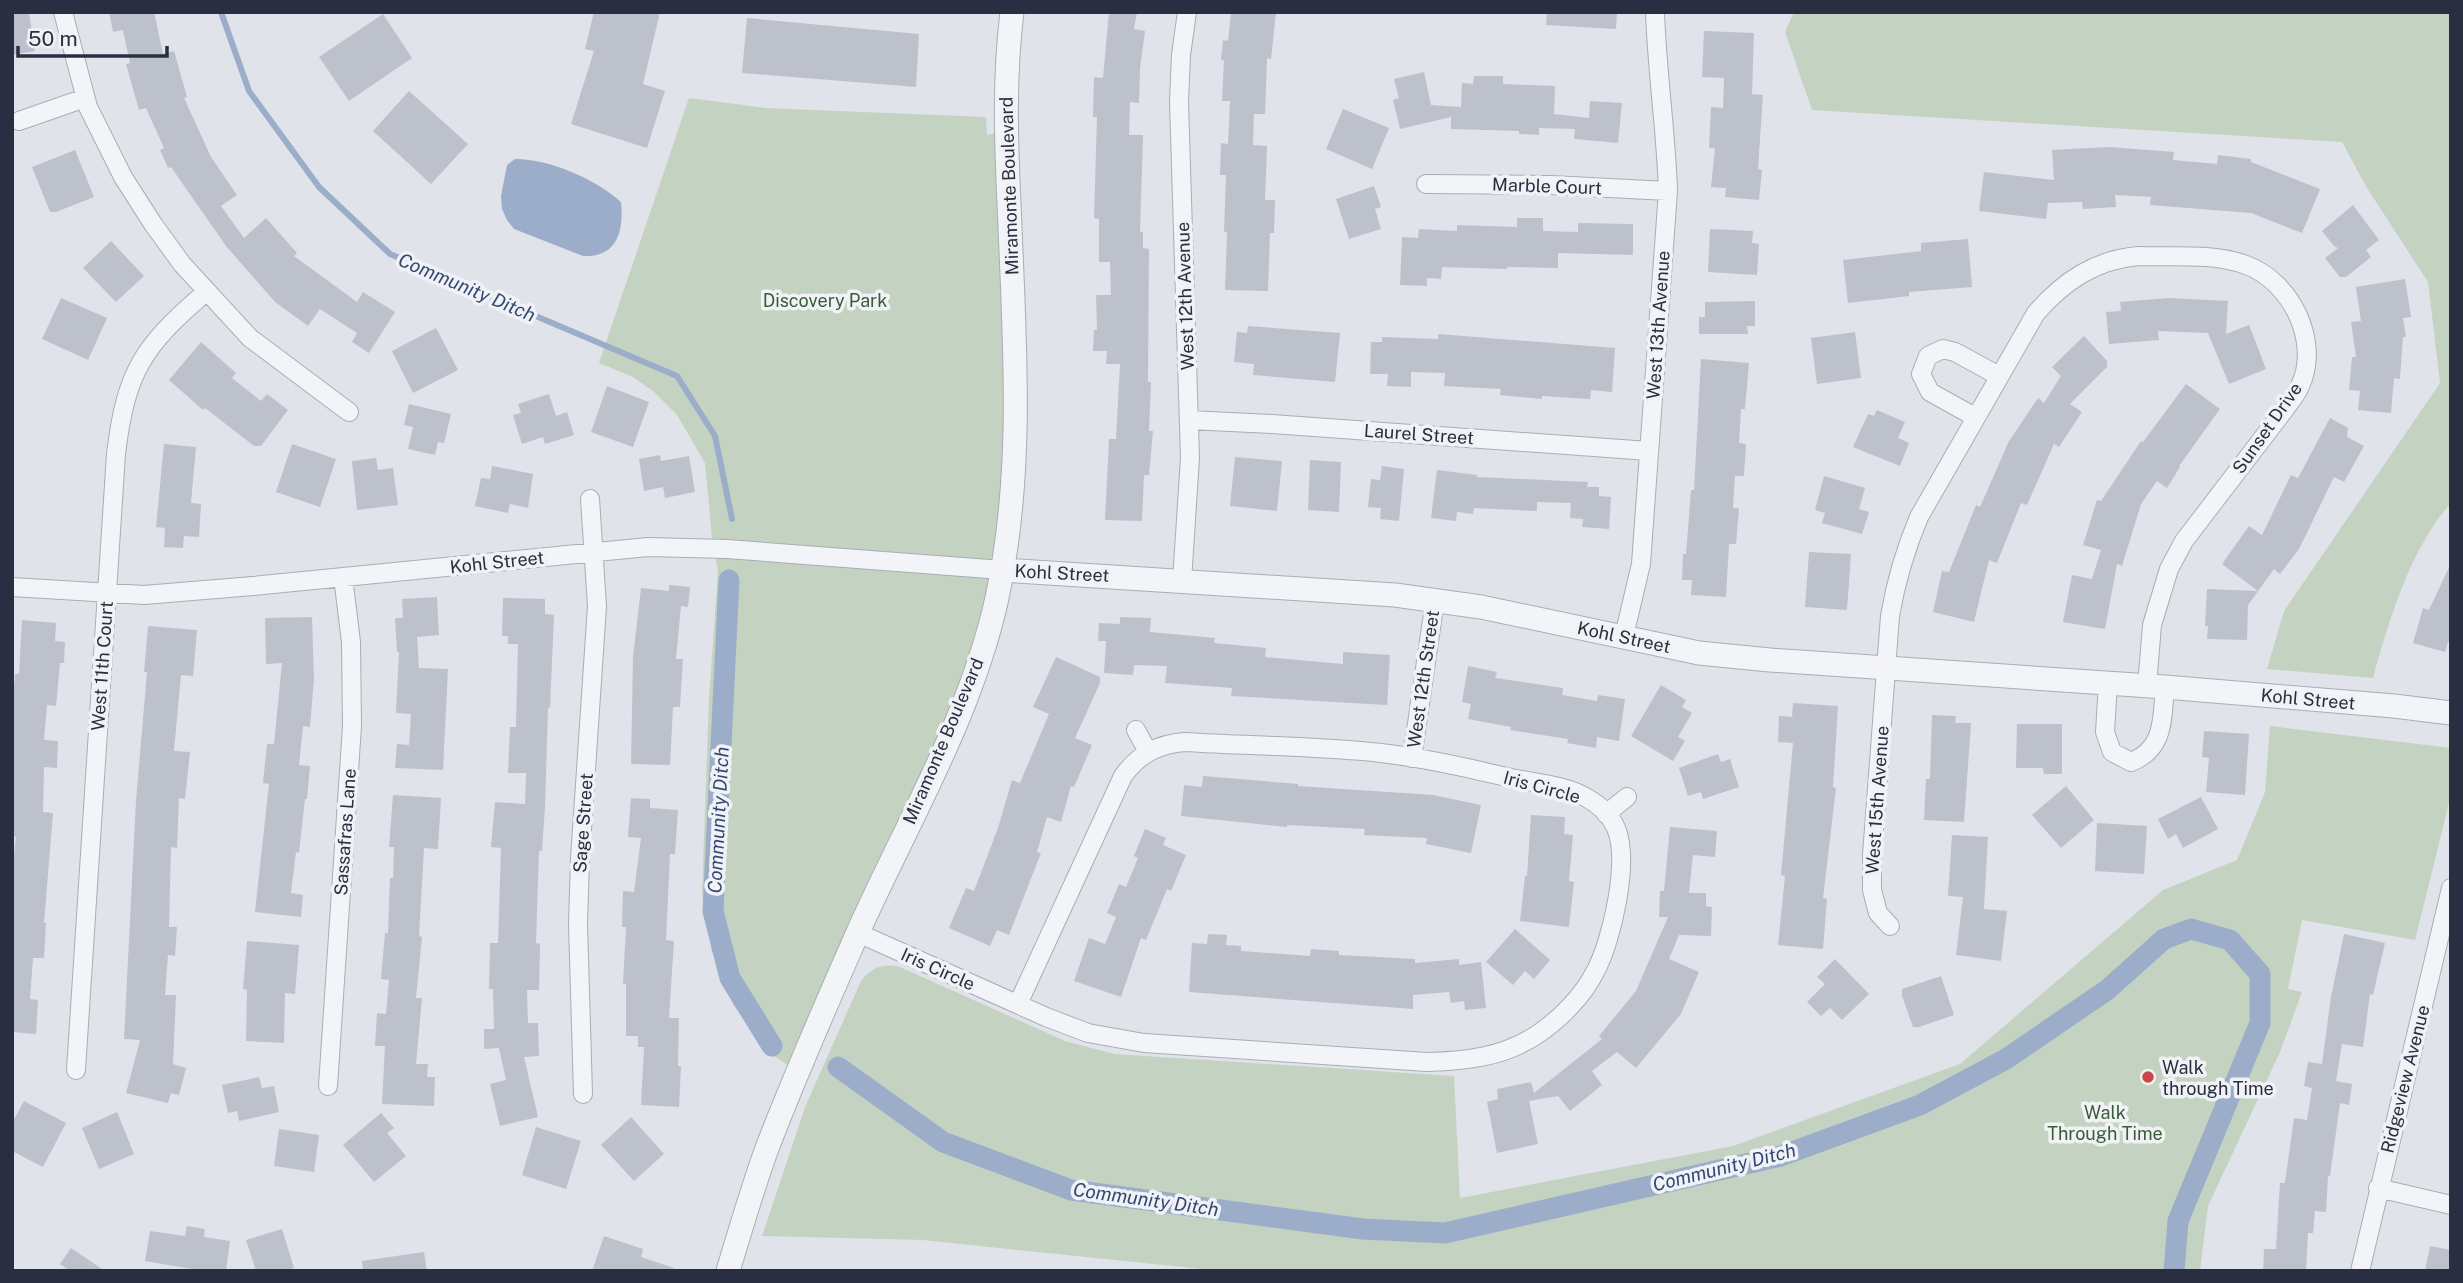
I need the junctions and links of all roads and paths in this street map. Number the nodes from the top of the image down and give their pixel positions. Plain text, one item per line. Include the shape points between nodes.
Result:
1 (63, 12) edge
2 (1012, 12) edge
3 (1188, 12) edge
4 (1655, 12) edge
5 (85, 98) junction
6 (19, 121) dead end
7 (1426, 184) dead end
8 (1668, 191) junction
9 (206, 292) junction
10 (1999, 376) junction
11 (349, 412) dead end
12 (1975, 417) junction
13 (1189, 420) junction
14 (1649, 451) junction
15 (590, 499) dead end
16 (593, 552) junction
17 (1002, 569) junction
18 (343, 578) junction
19 (1182, 581) junction
20 (12, 587) edge
21 (107, 593) junction
22 (1435, 600) junction
23 (1624, 636) junction
24 (1886, 668) junction
25 (2108, 684) junction
26 (2156, 687) junction
27 (2451, 713) edge
28 (1136, 730) dead end
29 (1148, 752) junction
30 (1412, 758) junction
31 (1628, 797) dead end
32 (1606, 814) junction
33 (2451, 888) edge
34 (1891, 926) dead end
35 (858, 933) junction
36 (1018, 1004) junction
37 (76, 1070) dead end
38 (327, 1086) dead end
39 (583, 1094) dead end
40 (2378, 1188) junction
41 (2451, 1205) edge
42 (728, 1271) edge
43 (2360, 1271) edge

1 - 5 street
2 - 17 street, Miramonte Boulevard via 1006,118 1015,455
3 - 13 street, West 12th Avenue via 1179,102
4 - 8 street, West 13th Avenue
5 - 6 street
5 - 9 street via 136,199
7 - 8 street, Marble Court
8 - 14 street, West 13th Avenue
9 - 11 street via 250,338
9 - 21 street, West 11th Court via 159,336 126,394 116,454
10 - 12 street, Sunset Drive
10 - 12 street via 1955,352 1943,349 1928,356 1922,374 1930,392
10 - 26 street, Sunset Drive via 2036,313 2055,291 2083,272 2124,257 2199,258 2247,265 2272,280 2302,322 2306,352 2301,386 2169,569 2152,625
12 - 24 street, Sunset Drive via 1907,545 1895,583
13 - 14 street, Laurel Street
13 - 19 street, West 12th Avenue
14 - 23 street, West 13th Avenue via 1641,565
15 - 16 street, Sage Street
16 - 17 street, Kohl Street via 678,547
16 - 18 street, Kohl Street
16 - 39 street, Sage Street via 597,606 578,924
17 - 19 street, Kohl Street
17 - 35 street, Miramonte Boulevard via 973,678 956,722
18 - 21 street, Kohl Street via 144,595
18 - 38 street, Sassafras Lane via 351,642 352,726
19 - 22 street, Kohl Street
20 - 21 street, Kohl Street
21 - 37 street, West 11th Court
22 - 23 street, Kohl Street
22 - 30 street, West 12th Street
23 - 24 street, Kohl Street via 1699,653
24 - 25 street, Kohl Street
24 - 34 street, West 15th Avenue via 1871,871 1878,913
25 - 26 street, Kohl Street
25 - 26 street via 2105,732 2112,752 2131,762 2155,745 2160,730
26 - 27 street, Kohl Street
28 - 29 street
29 - 30 street, Iris Circle via 1185,742
29 - 36 street, Iris Circle via 1123,776
30 - 32 street, Iris Circle via 1562,789 1585,796
31 - 32 street
32 - 36 street, Iris Circle via 1621,848 1618,894 1605,951 1594,975 1549,1026 1495,1054 1427,1062 1144,1043 1088,1032
33 - 40 street, Ridgeview Avenue
35 - 36 street, Iris Circle
35 - 42 street, Miramonte Boulevard via 782,1109
40 - 41 street
40 - 43 street, Ridgeview Avenue

